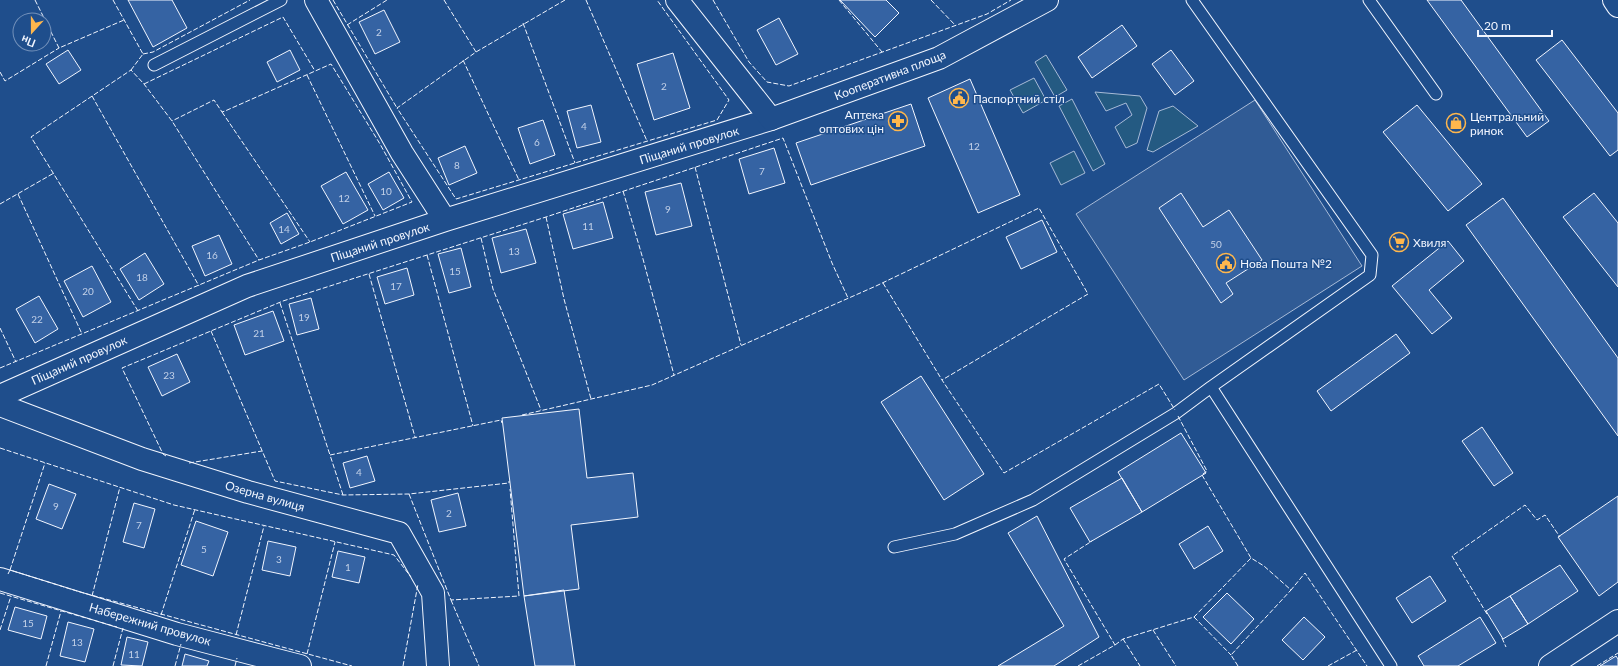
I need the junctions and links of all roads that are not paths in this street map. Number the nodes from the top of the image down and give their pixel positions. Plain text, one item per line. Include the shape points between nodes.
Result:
1 (281, 0) edge
2 (316, 0) edge
3 (677, 0) edge
4 (1047, 0) edge
5 (1192, 0) edge
6 (1369, 0) edge
7 (1614, 0) edge
8 (1618, 6) edge
9 (154, 65) dead end
10 (1436, 94) dead end
11 (771, 119) junction
12 (445, 220) junction
13 (1211, 387) junction
14 (0, 396) edge
15 (0, 405) edge
16 (894, 547) dead end
17 (0, 579) edge
18 (1618, 621) edge
19 (300, 666) edge
20 (438, 666) edge
21 (1391, 666) edge
22 (1550, 666) edge

1 - 9 lane
2 - 12 street via 402,152
3 - 11 street
4 - 11 street, Кооперативна площа via 939,58
5 - 13 lane via 1372,255 1370,275
6 - 10 lane
7 - 8 street
11 - 12 street, Піщаний провулок
12 - 14 street, Піщаний провулок via 247,286
13 - 16 lane via 1176,413 1033,500 955,534
13 - 21 lane
15 - 20 street, Озерна вулиця via 142,459 399,534 433,593
17 - 19 street, Набережний провулок via 177,634
18 - 22 street

